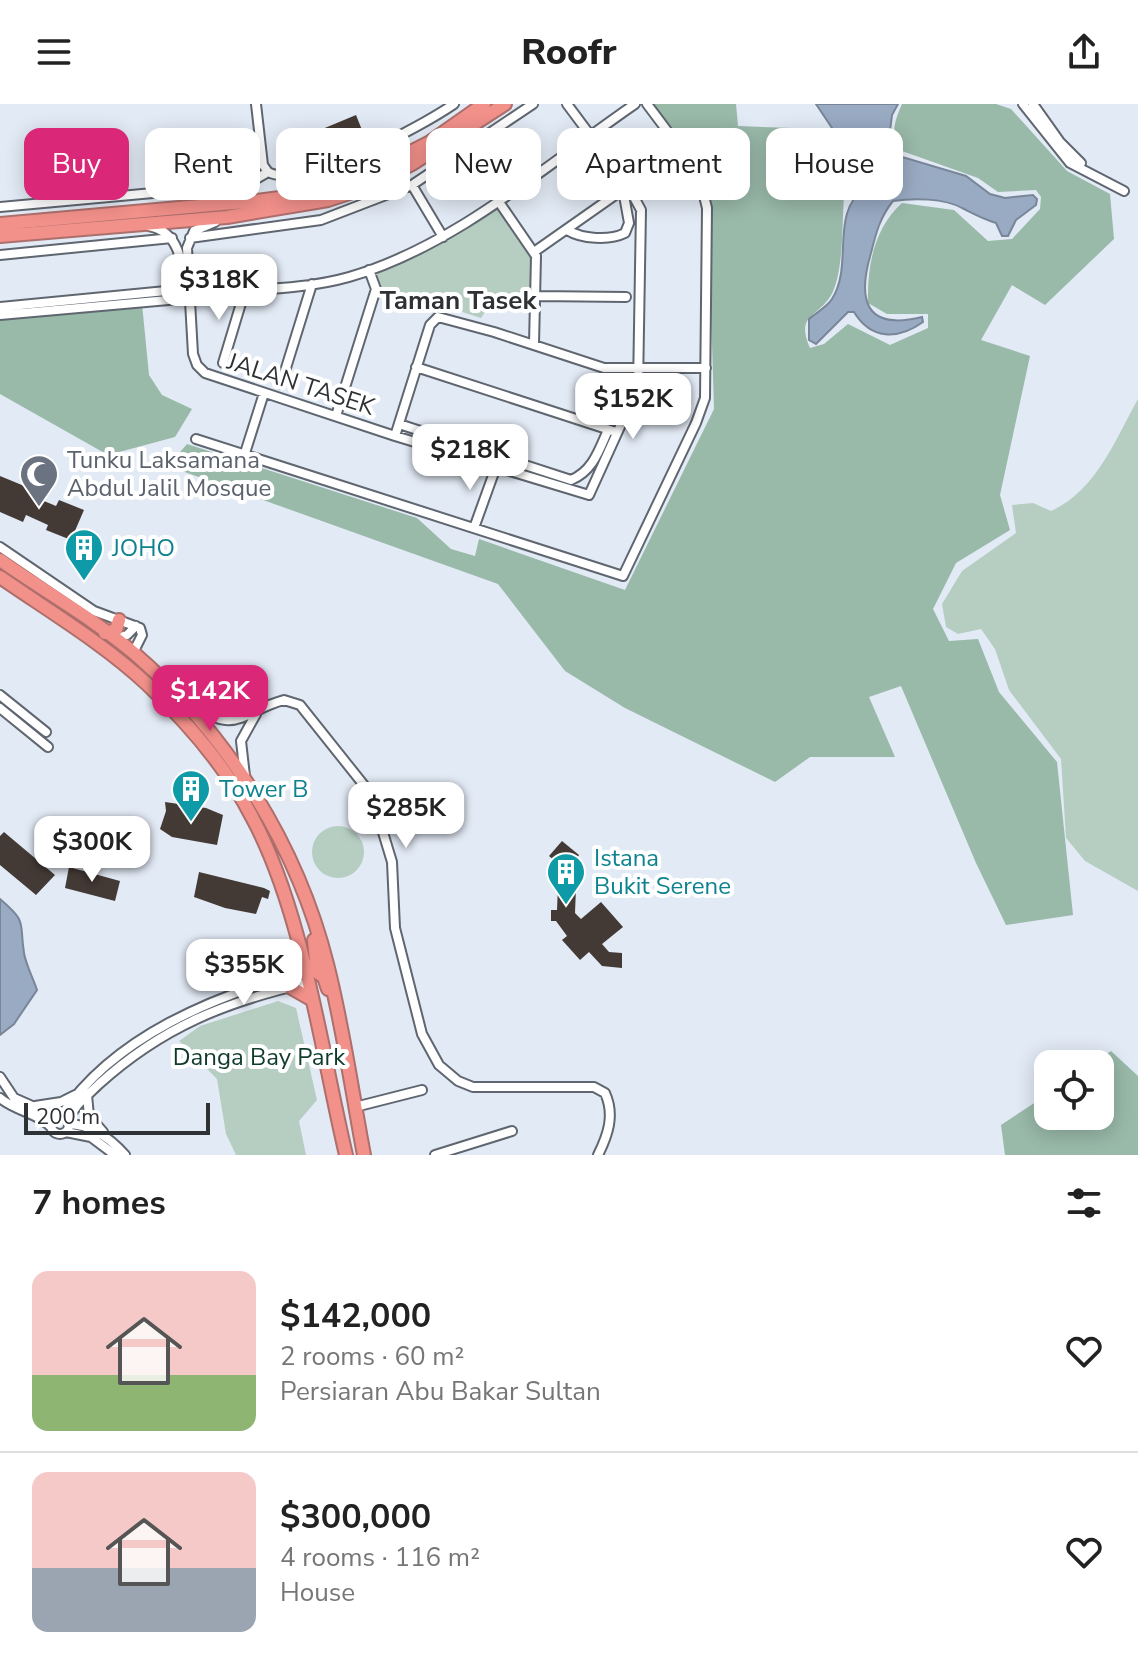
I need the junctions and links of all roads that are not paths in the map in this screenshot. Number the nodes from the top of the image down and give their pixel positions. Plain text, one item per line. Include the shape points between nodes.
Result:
1 (256, 104) edge
2 (454, 104) edge
3 (484, 104) edge
4 (505, 104) edge
5 (533, 104) edge
6 (567, 104) edge
7 (635, 104) edge
8 (647, 104) edge
9 (1023, 104) edge
10 (1033, 104) edge
11 (585, 128) edge
12 (600, 128) edge
13 (557, 159) edge
14 (268, 172) junction
15 (412, 185) junction
16 (609, 200) edge
17 (627, 200) edge
18 (634, 200) edge
19 (499, 202) junction
20 (0, 207) edge
21 (227, 217) junction
22 (0, 224) edge
23 (141, 225) junction
24 (68, 230) junction
25 (567, 230) junction
26 (0, 236) edge
27 (443, 237) junction
28 (172, 238) junction
29 (190, 238) junction
30 (0, 243) edge
31 (534, 252) junction
32 (0, 255) edge
33 (369, 270) junction
34 (312, 284) junction
35 (245, 290) junction
36 (537, 296) junction
37 (188, 297) junction
38 (626, 297) dead end
39 (83, 303) junction
40 (0, 307) edge
41 (0, 315) edge
42 (534, 344) junction
43 (223, 363) dead end
44 (416, 367) junction
45 (706, 368) junction
46 (639, 369) junction
47 (281, 384) dead end
48 (264, 393) junction
49 (336, 416) junction
50 (399, 424) junction
51 (608, 430) junction
52 (619, 434) junction
53 (395, 436) junction
54 (196, 439) dead end
55 (245, 453) junction
56 (496, 467) junction
57 (474, 528) junction
58 (0, 547) edge
59 (0, 560) edge
60 (0, 577) edge
61 (119, 620) junction
62 (136, 626) junction
63 (110, 636) junction
64 (133, 653) junction
65 (173, 692) junction
66 (0, 695) edge
67 (0, 708) edge
68 (257, 713) junction
69 (46, 732) dead end
70 (48, 747) dead end
71 (247, 784) junction
72 (302, 886) junction
73 (300, 954) junction
74 (310, 975) junction
75 (290, 981) junction
76 (311, 999) junction
77 (343, 1045) junction
78 (0, 1077) edge
79 (422, 1090) dead end
80 (84, 1093) junction
81 (0, 1098) edge
82 (34, 1106) junction
83 (355, 1107) junction
84 (64, 1122) junction
85 (51, 1127) junction
86 (512, 1131) dead end
87 (112, 1141) junction
88 (344, 1151) edge
89 (115, 1155) edge
90 (125, 1155) edge
91 (364, 1155) edge
92 (435, 1155) edge
93 (598, 1155) edge

1 - 14 street
2 - 14 street via 368,152 283,177
3 - 22 highway via 430,142 310,194
4 - 21 highway via 440,148 365,188 328,200
5 - 15 street
6 - 11 street
7 - 12 street
8 - 45 street via 703,184
9 - 10 street via 1070,163 1124,191 1122,184 1075,159
13 - 19 street
14 - 20 street via 256,179 153,193
15 - 27 street
15 - 29 street via 321,220
16 - 25 street
17 - 25 street via 625,233 587,237
18 - 46 street via 641,210
19 - 27 street
19 - 31 street
21 - 23 highway
21 - 29 street via 194,231
23 - 24 highway
23 - 28 street
24 - 26 highway
24 - 30 highway
25 - 31 street
27 - 33 street
28 - 32 street
28 - 37 street, JALAN TASEK
29 - 37 street, JALAN TASEK
31 - 36 street
33 - 34 street
33 - 49 street via 376,289
34 - 35 street
34 - 47 street
35 - 37 street
35 - 43 street
36 - 38 street
36 - 42 street
37 - 39 street
37 - 48 street, JALAN TASEK via 197,365 205,373
39 - 40 street
39 - 41 street
42 - 44 street via 444,317 433,320
42 - 46 street via 604,368
44 - 50 street
44 - 51 street
45 - 46 street
45 - 57 street via 705,398 696,423 623,576
46 - 52 street via 638,387
48 - 49 street, JALAN TASEK
48 - 55 street
49 - 53 street, JALAN TASEK
50 - 51 street, JALAN TASEK via 571,480 595,460
50 - 53 street
51 - 52 street
52 - 56 street, JALAN TASEK via 589,495
53 - 56 street, JALAN TASEK
54 - 55 street
55 - 57 street
56 - 57 street
58 - 61 street via 94,611
59 - 63 highway
60 - 73 highway via 146,683 200,741 261,833
61 - 62 street
61 - 63 highway
62 - 63 street via 127,635
62 - 64 street via 142,635
63 - 64 highway
64 - 65 highway
65 - 68 street via 219,719
65 - 71 highway
66 - 69 street
67 - 70 street
68 - 71 street via 241,741
68 - 93 street via 284,700 300,705 367,789 389,844 395,928 415,1008 439,1065 473,1087 594,1087 605,1093 610,1115
71 - 72 highway via 280,834
72 - 74 highway
72 - 77 highway via 328,966
73 - 74 highway
73 - 75 highway
74 - 75 street
74 - 76 highway
74 - 77 highway via 327,985
75 - 76 highway
75 - 80 street via 171,1030
76 - 88 highway
77 - 83 highway
78 - 82 street via 14,1098
79 - 83 street
80 - 82 street
80 - 84 street
80 - 87 street via 89,1116
81 - 85 street
82 - 84 street
83 - 91 highway
84 - 85 street
84 - 85 street via 58,1134
84 - 87 street
84 - 89 street
86 - 92 street
87 - 90 street

